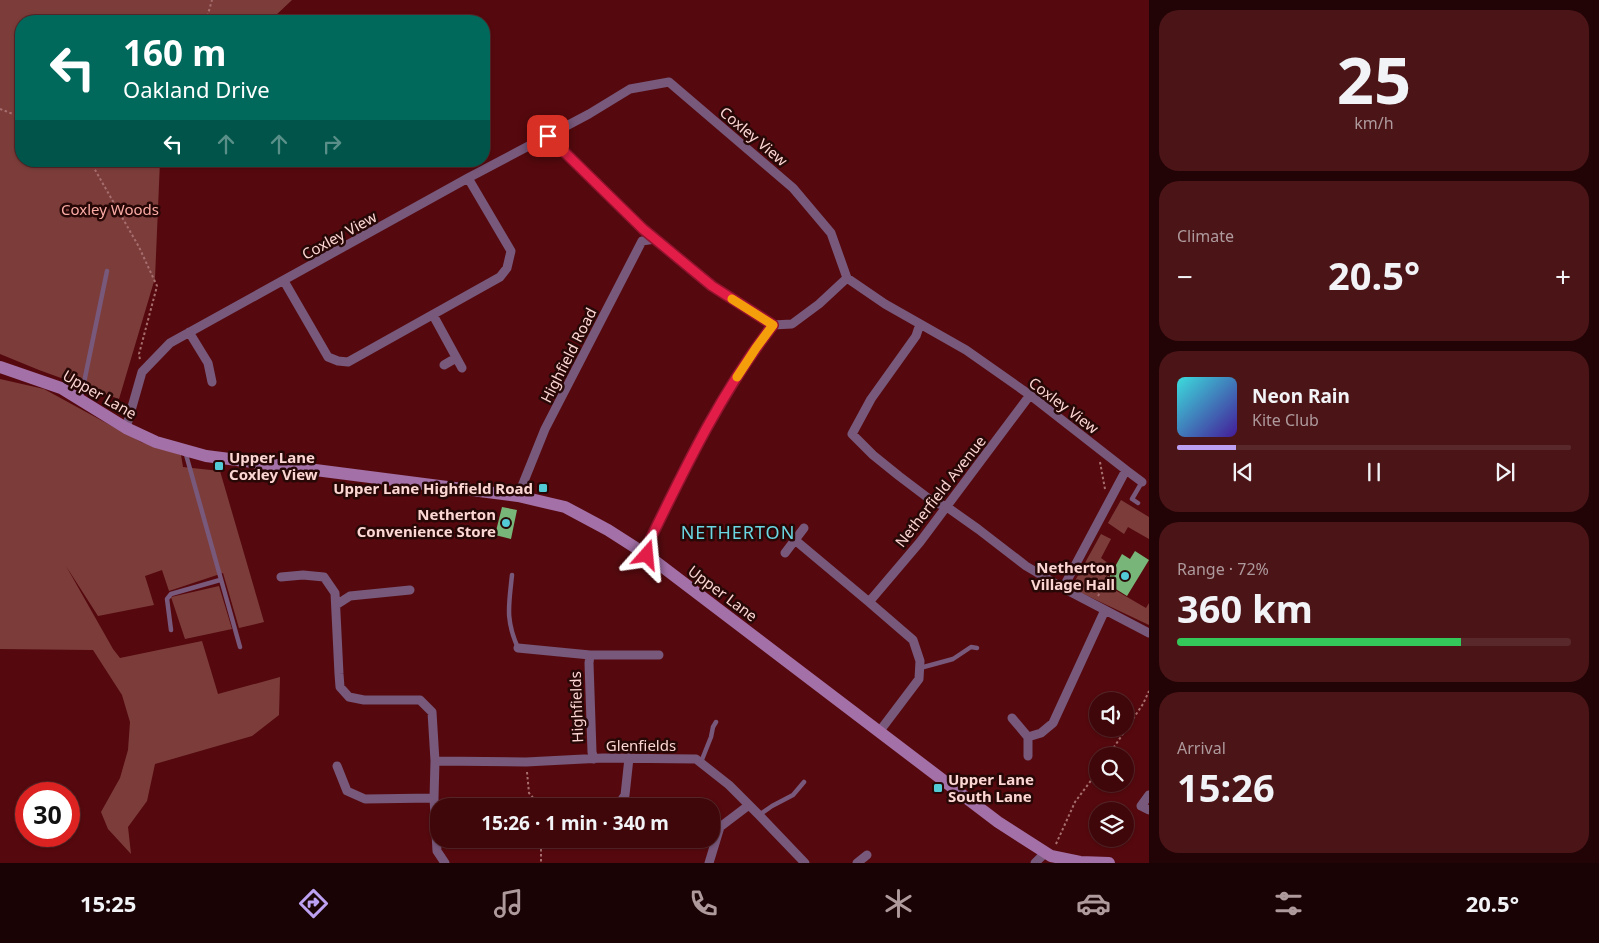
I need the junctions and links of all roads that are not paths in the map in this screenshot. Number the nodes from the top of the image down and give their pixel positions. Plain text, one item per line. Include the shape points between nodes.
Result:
1 (548, 136) junction
2 (490, 166) edge
3 (489, 167) edge
4 (468, 178) junction
5 (655, 239) junction
6 (107, 271) dead end
7 (847, 278) junction
8 (284, 281) junction
9 (433, 316) junction
10 (920, 324) junction
11 (773, 325) junction
12 (190, 332) junction
13 (456, 358) junction
14 (444, 365) dead end
15 (0, 367) edge
16 (462, 368) dead end
17 (212, 382) dead end
18 (1030, 395) junction
19 (80, 400) junction
20 (126, 428) junction
21 (184, 450) junction
22 (1126, 470) junction
23 (1142, 482) joint
24 (518, 496) junction
25 (1138, 503) dead end
26 (947, 507) junction
27 (804, 528) dead end
28 (795, 540) junction
29 (785, 553) dead end
30 (647, 555) junction
31 (512, 575) dead end
32 (281, 576) dead end
33 (220, 580) junction
34 (1063, 588) junction
35 (410, 590) dead end
36 (868, 602) junction
37 (336, 604) junction
38 (1106, 610) junction
39 (171, 630) dead end
40 (1149, 633) edge
41 (240, 647) dead end
42 (518, 648) joint
43 (977, 648) dead end
44 (590, 655) junction
45 (659, 655) dead end
46 (920, 668) junction
47 (1012, 718) dead end
48 (716, 722) dead end
49 (879, 732) junction
50 (1028, 736) junction
51 (1028, 756) dead end
52 (629, 758) junction
53 (594, 759) junction
54 (435, 761) junction
55 (700, 762) junction
56 (337, 766) dead end
57 (804, 782) dead end
58 (1149, 795) edge
59 (430, 798) edge
60 (434, 798) edge
61 (624, 798) edge
62 (749, 805) junction
63 (1149, 810) edge
64 (759, 814) junction
65 (437, 848) edge
66 (1048, 854) junction
67 (867, 855) dead end
68 (443, 862) edge
69 (709, 863) edge
70 (805, 863) edge
71 (857, 863) edge
72 (1035, 863) edge
73 (1109, 863) edge

1 - 2 street, Coxley View
1 - 5 street
1 - 7 street, Coxley View via 630,89 669,82 793,188 831,233
3 - 4 street, Coxley View
4 - 8 street, Coxley View
4 - 9 street via 511,251 507,268 500,277
5 - 11 street via 712,286
5 - 24 street, Highfield Road via 642,241 545,430
6 - 19 lane
7 - 10 street, Coxley View
7 - 11 street via 792,324
8 - 9 street via 328,357 338,361 348,362
8 - 12 street, Coxley View
9 - 13 street
10 - 18 street, Coxley View via 966,350
10 - 26 street via 916,336 871,399 852,434 899,476 932,501
11 - 30 street via 734,381 690,457 647,546
12 - 17 street via 208,363
12 - 20 street, Coxley View via 170,343 142,372
13 - 14 street
13 - 16 street
15 - 19 main road, Upper Lane via 62,388
18 - 22 street, Coxley View
18 - 26 street, Netherfield Avenue
19 - 20 main road, Upper Lane
20 - 21 main road, Upper Lane
21 - 24 main road, Upper Lane via 216,459
21 - 33 lane
22 - 23 street, Coxley View
22 - 34 street
23 - 25 lane via 1132,499
24 - 30 main road, Upper Lane via 565,507
26 - 34 street via 1026,566
26 - 36 street, Netherfield Avenue
27 - 28 street
28 - 29 street
28 - 36 street
30 - 49 main road, Upper Lane
31 - 42 lane via 508,615
32 - 37 street via 324,578 333,589
33 - 39 lane via 171,594 167,599
33 - 41 lane
34 - 38 street
35 - 37 street via 350,596
36 - 46 street via 913,640
37 - 54 street via 340,688 348,697 364,700 420,700 432,712
38 - 40 street
38 - 50 street via 1053,723 1041,733
42 - 44 street, Highfields
43 - 46 lane via 971,647 953,660
44 - 45 street, Highfields
44 - 53 street, Highfields
46 - 49 street via 920,679
47 - 50 street
48 - 55 lane
49 - 66 main road, Upper Lane via 998,822
50 - 51 street
52 - 53 street, Glenfields
52 - 55 street, Glenfields via 696,759
52 - 61 street
53 - 54 street, Glenfields
54 - 60 street
55 - 62 street
56 - 59 street via 348,791 365,799
57 - 64 lane via 793,795
58 - 63 street via 1141,806
62 - 64 street
62 - 69 street via 720,827
64 - 70 street
65 - 68 street
66 - 72 street
66 - 73 main road via 1080,862
67 - 71 street

